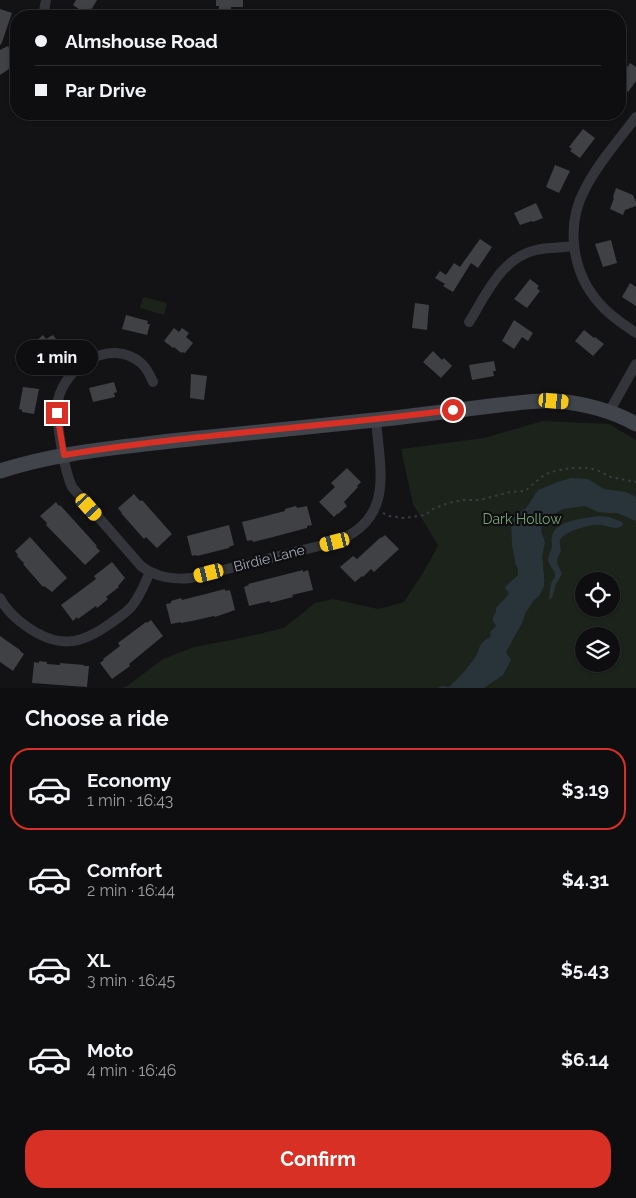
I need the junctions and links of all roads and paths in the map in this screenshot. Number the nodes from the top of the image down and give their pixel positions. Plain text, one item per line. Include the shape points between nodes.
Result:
1 (636, 117) edge
2 (574, 246) junction
3 (469, 322) dead end
4 (636, 333) edge
5 (636, 364) edge
6 (153, 382) dead end
7 (609, 412) junction
8 (376, 420) junction
9 (636, 424) edge
10 (64, 455) junction
11 (0, 471) edge
12 (636, 482) edge
13 (383, 513) dead end
14 (150, 572) junction
15 (0, 598) edge

1 - 2 street via 584,190 576,216
2 - 3 street via 537,250 508,265
2 - 4 street via 579,269 592,294 611,315
5 - 7 street
6 - 10 street, Birdie Lane via 141,363 126,354 99,355 79,367 64,384 58,401
7 - 8 main road via 570,402 543,401
7 - 9 main road
8 - 10 main road
8 - 14 street, Birdie Lane via 380,494 370,518 351,535 335,542 191,578 160,576
10 - 11 main road
10 - 14 street, Birdie Lane via 73,489 138,563
12 - 13 path via 590,468 571,468 544,475 525,491 448,503 423,516 404,518
14 - 15 street via 130,608 95,634 76,641 56,640 32,630 13,616

